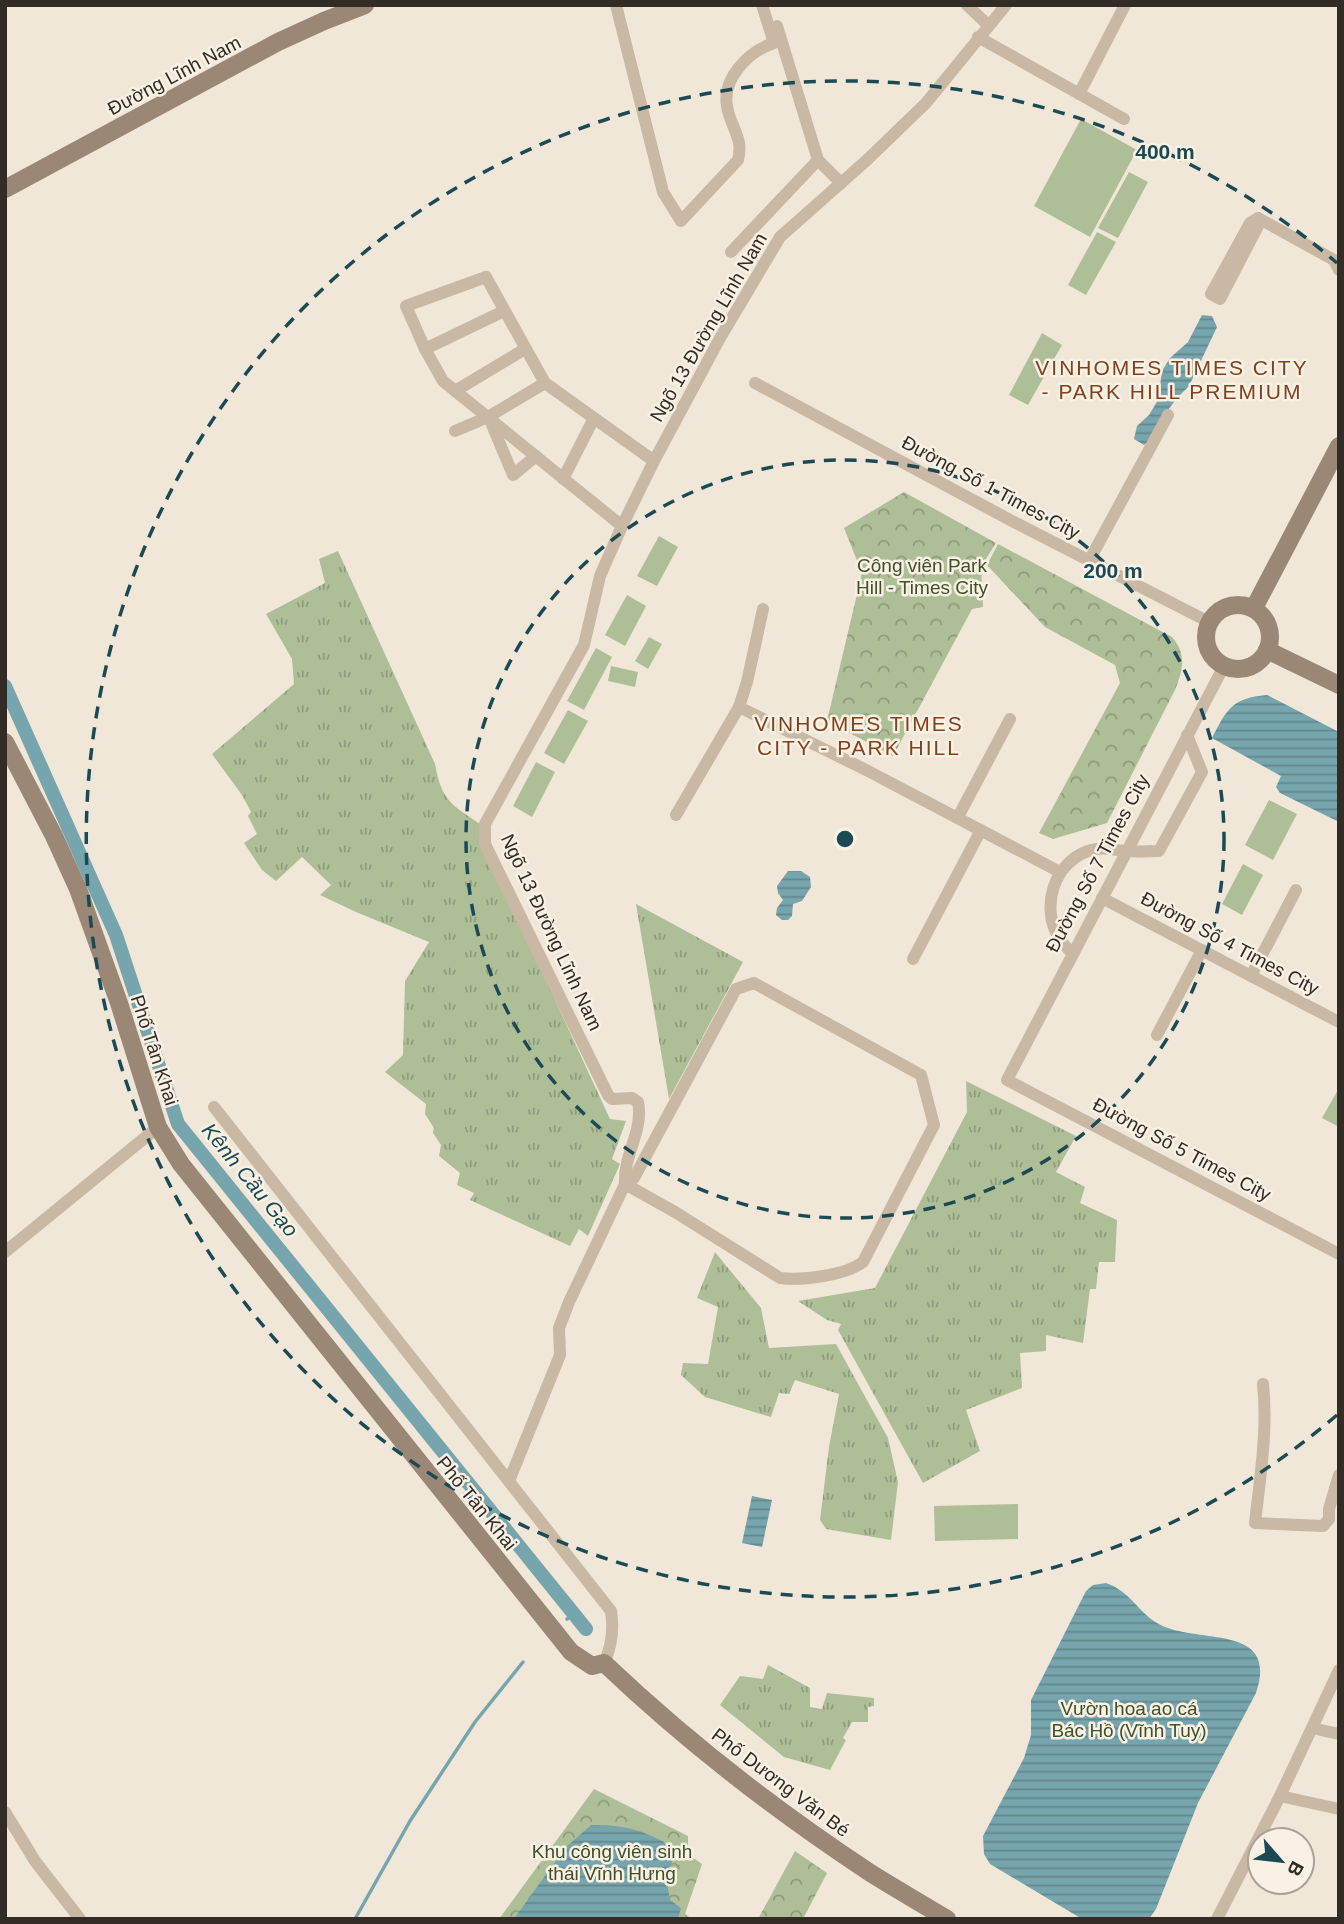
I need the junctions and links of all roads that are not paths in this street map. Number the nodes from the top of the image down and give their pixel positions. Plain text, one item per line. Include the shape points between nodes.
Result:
1 (365, 5) edge
2 (616, 5) edge
3 (762, 5) edge
4 (771, 5) edge
5 (967, 5) edge
6 (1006, 5) edge
7 (1125, 5) edge
8 (988, 25) junction
9 (978, 37) junction
10 (1079, 94) junction
11 (1124, 119) dead end
12 (818, 160) junction
13 (841, 183) junction
14 (5, 189) edge
15 (1258, 218) junction
16 (731, 252) dead end
17 (1339, 270) edge
18 (504, 311) junction
19 (425, 349) junction
20 (525, 349) junction
21 (545, 383) junction
22 (755, 383) dead end
23 (455, 391) junction
24 (1168, 415) dead end
25 (488, 417) junction
26 (594, 418) junction
27 (456, 432) dead end
28 (1339, 446) edge
29 (536, 456) junction
30 (654, 461) junction
31 (563, 479) junction
32 (622, 526) junction
33 (1089, 561) junction
34 (1254, 608) junction
35 (762, 609) dead end
36 (1209, 622) junction
37 (1267, 650) junction
38 (1224, 666) junction
39 (1339, 685) edge
40 (739, 707) junction
41 (1010, 719) dead end
42 (1187, 735) junction
43 (5, 742) edge
44 (676, 815) dead end
45 (958, 817) junction
46 (981, 830) junction
47 (1127, 851) junction
48 (1060, 872) junction
49 (1296, 890) dead end
50 (1102, 898) junction
51 (1202, 950) junction
52 (1073, 954) junction
53 (913, 959) dead end
54 (1251, 976) junction
55 (1339, 1021) edge
56 (1157, 1035) dead end
57 (1007, 1080) joint
58 (214, 1107) dead end
59 (158, 1127) junction
60 (625, 1184) junction
61 (5, 1252) edge
62 (1339, 1254) edge
63 (1263, 1384) dead end
64 (1339, 1475) edge
65 (509, 1481) junction
66 (1334, 1519) edge
67 (604, 1663) junction
68 (1339, 1670) edge
69 (1312, 1728) junction
70 (1339, 1734) edge
71 (1280, 1796) junction
72 (1339, 1809) edge
73 (5, 1812) edge
74 (80, 1919) edge
75 (947, 1919) edge
76 (1217, 1919) edge

1 - 14 street, Đường Lĩnh Nam via 278,43
2 - 3 street via 663,192 681,221 738,160 741,148 726,105 729,85 736,70 761,47 774,43
4 - 12 street
5 - 8 street
6 - 8 street, Ngõ 13 Đường Lĩnh Nam
7 - 10 street
8 - 9 street, Ngõ 13 Đường Lĩnh Nam
9 - 10 street
9 - 13 street, Ngõ 13 Đường Lĩnh Nam via 926,103
10 - 11 street
12 - 13 street
12 - 16 street
13 - 30 street, Ngõ 13 Đường Lĩnh Nam via 780,237
15 - 15 street via 1250,223 1211,294 1220,299
15 - 17 street via 1334,260
18 - 19 street
18 - 19 street via 485,277 406,306
18 - 20 street
19 - 23 street via 443,381
20 - 21 street
20 - 23 street
21 - 25 street
21 - 26 street
22 - 33 street, Đường Số 1 Times City
23 - 25 street
24 - 33 street
25 - 27 street
25 - 29 street
25 - 29 street via 513,475
26 - 30 street
26 - 31 street
28 - 34 street
29 - 31 street
30 - 32 street, Ngõ 13 Đường Lĩnh Nam
31 - 32 street
32 - 60 street, Ngõ 13 Đường Lĩnh Nam via 600,576 584,645 485,824 485,844 608,1095 639,1102
33 - 36 street, Đường Số 1 Times City
34 - 36 street via 1229,606
34 - 37 street via 1269,627
35 - 40 street
36 - 38 street via 1208,647
37 - 38 street via 1244,668
37 - 39 street
38 - 42 street, Đường Số 7 Times City
40 - 44 street
40 - 45 street
41 - 45 street
42 - 47 street, Đường Số 7 Times City
42 - 47 street via 1202,772 1160,851
43 - 59 street, Phố Tân Khai via 78,889
45 - 46 street
46 - 48 street
46 - 53 street
47 - 48 street via 1088,851
47 - 50 street, Đường Số 7 Times City
48 - 52 street via 1050,896 1051,918 1059,939
49 - 54 street
50 - 51 street, Đường Số 4 Times City
50 - 52 street, Đường Số 7 Times City
51 - 54 street, Đường Số 4 Times City
51 - 56 street
52 - 57 street, Đường Số 7 Times City
54 - 55 street, Đường Số 4 Times City
57 - 62 street, Đường Số 5 Times City
58 - 65 street, Phố Tân Khai
59 - 61 street
59 - 67 street, Phố Tân Khai via 181,1164 571,1653 592,1665
60 - 60 street via 634,1178 736,989 754,984 921,1075 934,1125 863,1262 855,1269 795,1280 780,1278
60 - 65 street via 569,1302 559,1328 560,1355
63 - 66 street via 1255,1523 1322,1526
64 - 66 street via 1329,1508
65 - 67 street, Phố Tân Khai via 611,1611 611,1648
67 - 75 street, Phố Dương Văn Bé via 688,1739 753,1789 855,1862
68 - 69 street
69 - 70 street
69 - 71 street
71 - 72 street
71 - 76 street
73 - 74 street via 35,1861

